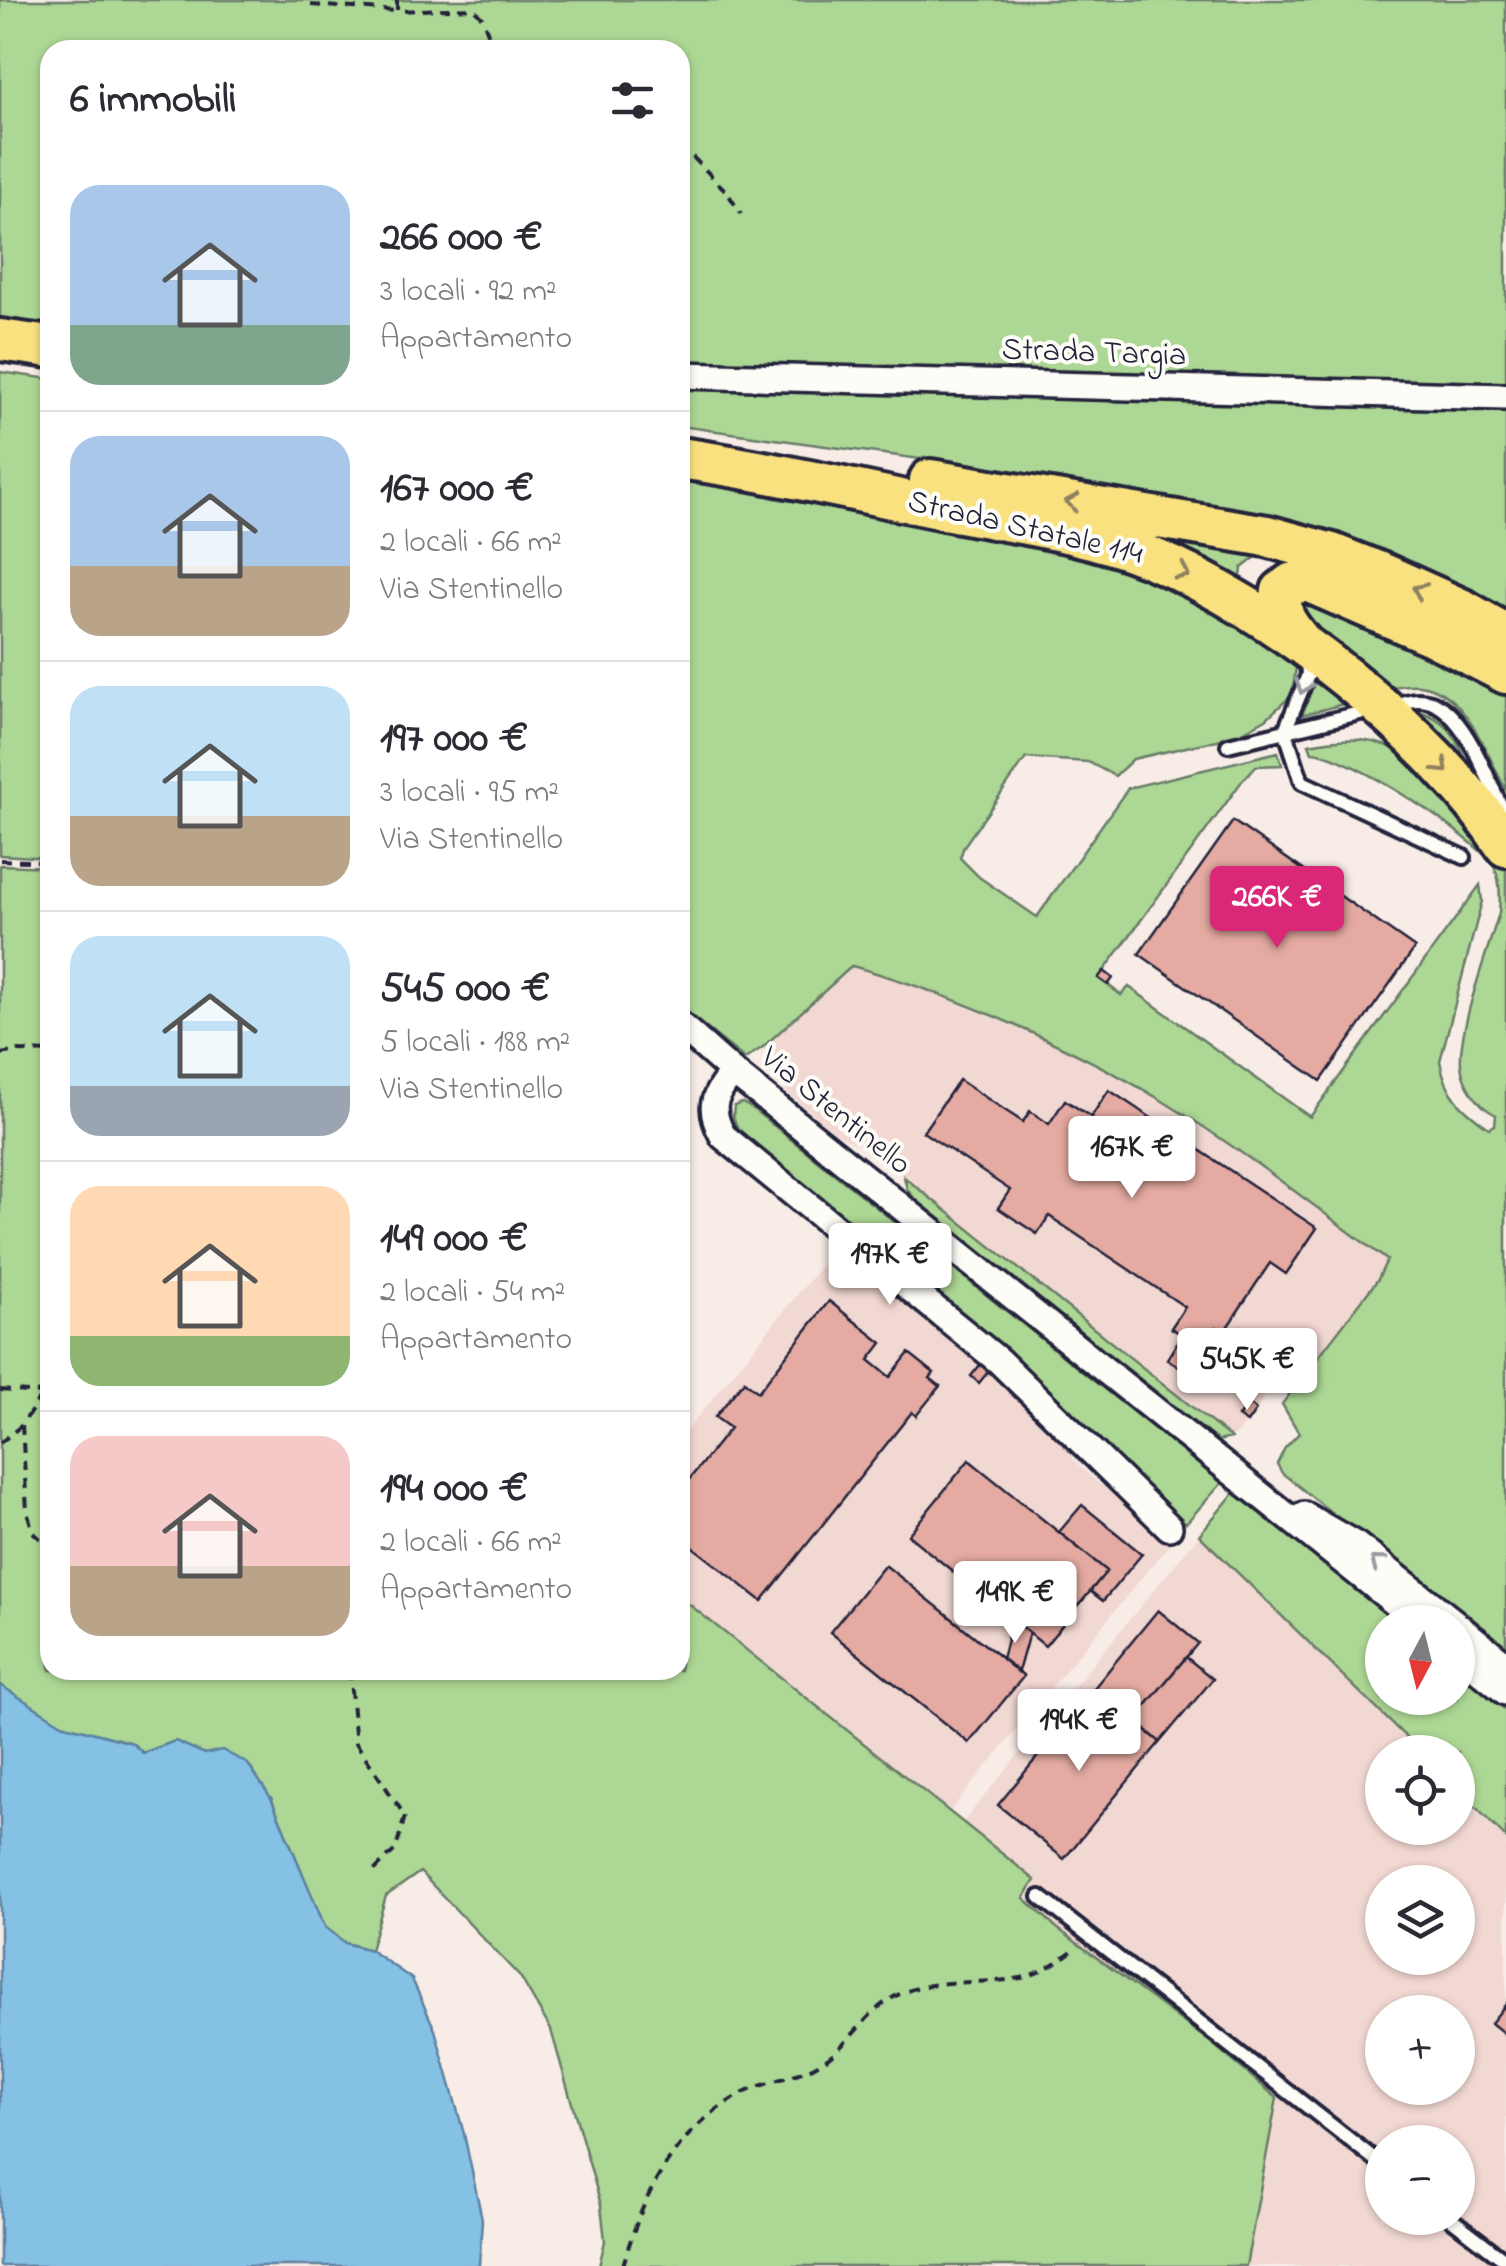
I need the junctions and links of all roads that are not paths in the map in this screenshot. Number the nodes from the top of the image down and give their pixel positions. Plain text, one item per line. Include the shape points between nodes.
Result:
1 (0, 340) edge
2 (40, 346) edge
3 (0, 358) edge
4 (40, 364) edge
5 (690, 375) edge
6 (1506, 397) edge
7 (690, 444) edge
8 (690, 460) edge
9 (1506, 635) edge
10 (1300, 642) junction
11 (1506, 673) edge
12 (1381, 708) junction
13 (1285, 730) junction
14 (1228, 746) dead end
15 (1506, 818) edge
16 (1506, 846) edge
17 (1464, 857) dead end
18 (690, 1035) edge
19 (733, 1072) junction
20 (1231, 1473) junction
21 (1169, 1527) dead end
22 (1398, 1605) edge
23 (1432, 1605) edge
24 (1475, 1639) edge
25 (1506, 1664) edge
26 (1475, 1667) edge
27 (1506, 1692) edge
28 (1040, 1897) dead end
29 (1365, 2151) edge
30 (1472, 2235) edge
31 (1506, 2261) edge

1 - 2 main road
3 - 4 main road
5 - 6 street, Strada Targia
9 -> 7 main road, Strada Statale 114 via 1383,574 1267,536
8 -> 10 main road, Strada Statale 114 via 1100,540 1182,571
10 - 11 main road via 1280,606 1282,591 1308,581
10 - 12 main road, Strada Statale 114
10 -> 13 lane via 1308,675
12 - 13 lane
12 - 15 lane via 1416,699 1448,710
12 -> 16 main road, Strada Statale 114 via 1464,788
13 - 14 lane
13 - 17 lane via 1302,782
18 - 19 street, Via Stentinello
19 - 20 street, Via Stentinello
19 - 21 street via 716,1092 712,1117 723,1136 998,1361
20 - 22 street, Via Stentinello
23 -> 20 street via 1356,1545
24 - 25 street
26 - 27 street
28 - 29 lane
30 - 31 lane

